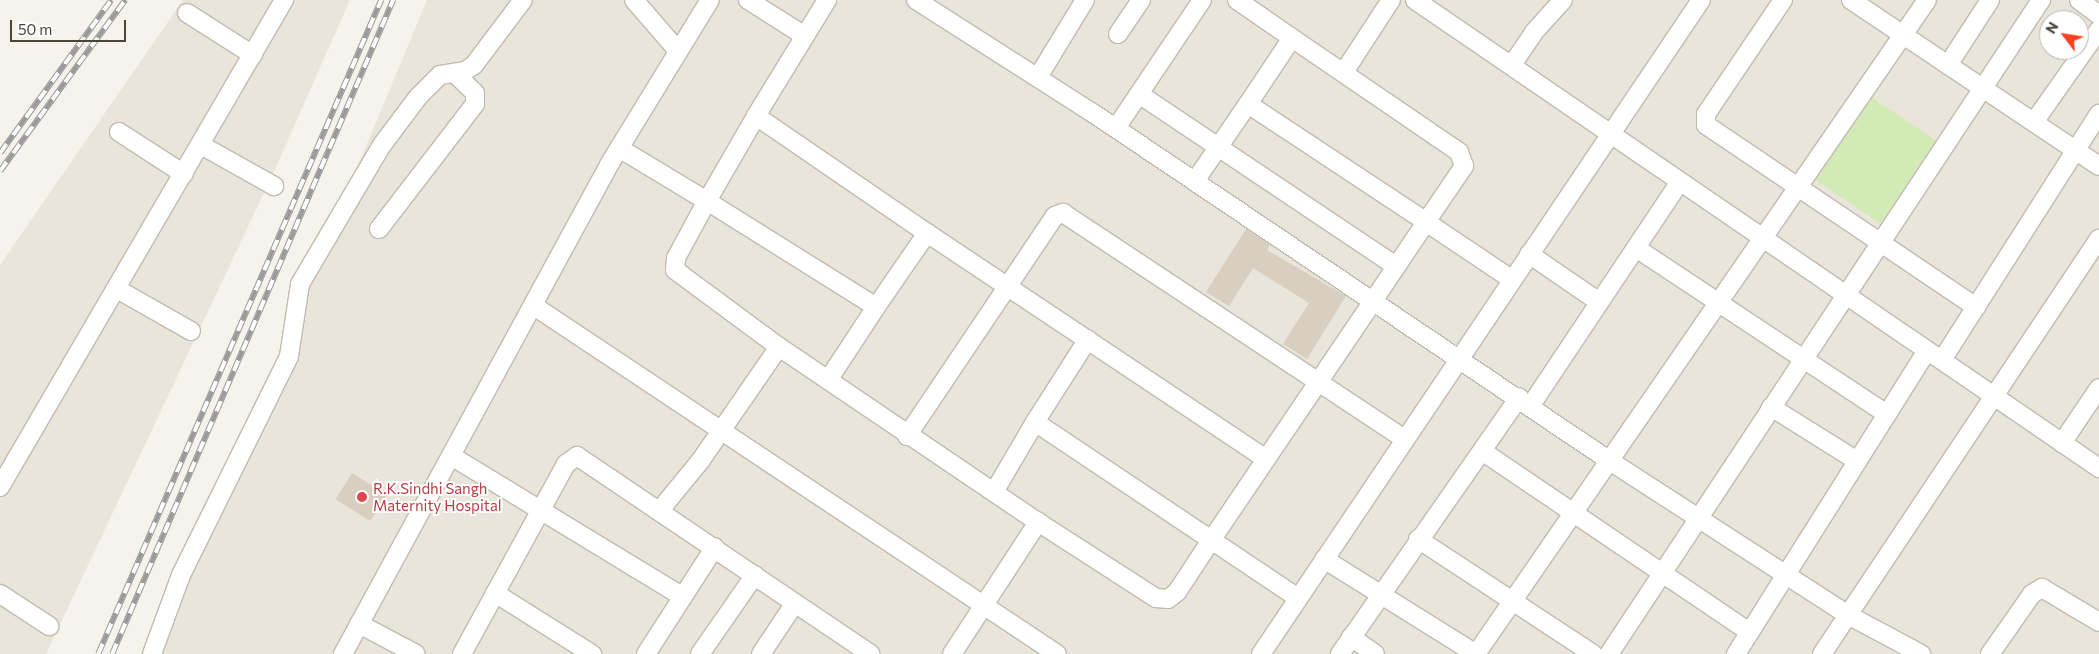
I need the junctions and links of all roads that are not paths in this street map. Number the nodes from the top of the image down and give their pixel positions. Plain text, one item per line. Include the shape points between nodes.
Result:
1 (284, 0) edge
2 (522, 0) edge
3 (634, 0) edge
4 (710, 0) edge
5 (748, 0) edge
6 (827, 0) edge
7 (916, 0) edge
8 (1085, 0) edge
9 (1141, 0) edge
10 (1202, 0) edge
11 (1237, 0) edge
12 (1391, 0) edge
13 (1415, 0) edge
14 (1563, 0) edge
15 (1701, 0) edge
16 (1783, 0) edge
17 (1852, 0) edge
18 (1927, 0) edge
19 (1990, 0) edge
20 (2042, 0) edge
21 (2078, 0) edge
22 (1871, 5) edge
23 (187, 13) dead end
24 (2099, 15) edge
25 (2099, 30) edge
26 (1118, 34) dead end
27 (1903, 35) junction
28 (805, 36) junction
29 (1292, 38) junction
30 (678, 52) junction
31 (253, 55) junction
32 (1512, 65) junction
33 (1948, 65) junction
34 (1344, 72) junction
35 (454, 73) junction
36 (1038, 76) junction
37 (1982, 88) junction
38 (1139, 94) junction
39 (1248, 104) junction
40 (2099, 114) edge
41 (756, 116) junction
42 (2034, 122) junction
43 (1116, 128) junction
44 (119, 132) dead end
45 (1611, 137) junction
46 (201, 145) junction
47 (1219, 147) junction
48 (619, 148) junction
49 (2075, 150) junction
50 (2099, 166) edge
51 (184, 174) junction
52 (1195, 181) junction
53 (1679, 183) junction
54 (274, 186) dead end
55 (1797, 186) junction
56 (706, 201) junction
57 (1426, 222) junction
58 (380, 229) dead end
59 (927, 233) junction
60 (1761, 238) junction
61 (2099, 239) edge
62 (1880, 241) junction
63 (1636, 248) junction
64 (1529, 254) junction
65 (1396, 266) junction
66 (1511, 278) junction
67 (1007, 286) junction
68 (117, 288) junction
69 (1844, 295) junction
70 (1719, 300) junction
71 (1373, 301) junction
72 (1599, 302) junction
73 (534, 306) junction
74 (1976, 306) junction
75 (876, 307) junction
76 (192, 331) dead end
77 (1088, 339) junction
78 (779, 347) junction
79 (1926, 352) junction
80 (1804, 357) junction
81 (1458, 358) junction
82 (1942, 360) junction
83 (828, 380) junction
84 (1319, 381) junction
85 (2099, 388) edge
86 (1994, 396) junction
87 (1525, 401) junction
88 (1771, 407) junction
89 (1887, 414) junction
90 (1035, 422) junction
91 (723, 430) junction
92 (907, 436) junction
93 (1405, 439) junction
94 (2062, 443) junction
95 (1482, 451) junction
96 (453, 457) junction
97 (1266, 459) junction
98 (1610, 461) junction
99 (1857, 461) junction
100 (2099, 468) edge
101 (0, 487) edge
102 (994, 492) junction
103 (541, 507) junction
104 (660, 510) junction
105 (1574, 513) junction
106 (1698, 518) junction
107 (1038, 522) junction
108 (1212, 539) junction
109 (1418, 539) junction
110 (715, 547) junction
111 (1324, 559) junction
112 (1662, 573) junction
113 (754, 574) junction
114 (1784, 574) junction
115 (495, 593) junction
116 (1380, 593) junction
117 (0, 594) edge
118 (683, 596) junction
119 (1298, 598) junction
120 (1513, 601) junction
121 (796, 603) junction
122 (984, 605) junction
123 (1848, 615) junction
124 (2099, 622) edge
125 (360, 624) junction
126 (49, 626) dead end
127 (1749, 632) junction
128 (1351, 637) junction
129 (152, 654) edge
130 (343, 654) edge
131 (416, 654) edge
132 (462, 654) edge
133 (592, 654) edge
134 (646, 654) edge
135 (700, 654) edge
136 (761, 654) edge
137 (871, 654) edge
138 (952, 654) edge
139 (1057, 654) edge
140 (1261, 654) edge
141 (1340, 654) edge
142 (1376, 654) edge
143 (1476, 654) edge
144 (1593, 654) edge
145 (1609, 654) edge
146 (1736, 654) edge
147 (1822, 654) edge
148 (1921, 654) edge
149 (1990, 654) edge

1 - 31 street
2 - 35 street via 474,65
3 - 30 street
4 - 30 street
5 - 28 street
6 - 28 street
7 - 36 street
8 - 36 street
9 - 26 street
10 - 38 street
11 - 29 street
12 - 34 street
13 - 32 street
14 - 32 street via 1534,32
15 - 45 street
16 - 55 street via 1705,120 1711,131
17 - 22 street
18 - 27 street
19 - 33 street
20 - 37 street
21 - 24 street
22 - 27 street
23 - 31 street
25 - 42 street
27 - 33 street
27 - 55 street
28 - 41 street
29 - 34 street
29 - 39 street
30 - 48 street
31 - 46 street
32 - 45 street
33 - 37 street
34 - 57 street via 1464,158 1464,166
35 - 58 street via 475,93 475,104
35 - 129 street via 431,80 382,145 297,290 289,356 178,582
36 - 43 street
37 - 42 street
37 - 62 street
38 - 43 street
38 - 47 street
39 - 47 street
39 - 57 street
40 - 49 street
41 - 56 street
41 - 59 street
42 - 49 street
43 - 52 street
44 - 51 street
45 - 53 street
45 - 64 street
46 - 51 street
46 - 54 street
47 - 52 street
47 - 65 street
48 - 56 street
48 - 73 street
49 - 50 street
49 - 74 street
51 - 68 street
52 - 71 street
53 - 60 street
53 - 63 street
55 - 60 street
55 - 62 street
56 - 75 street
56 - 78 street via 676,258 675,270
57 - 65 street
57 - 66 street
59 - 67 street
59 - 75 street
60 - 69 street
60 - 70 street
61 - 86 street
62 - 69 street
62 - 74 street
63 - 70 street
63 - 72 street
64 - 66 street
64 - 72 street
65 - 71 street
66 - 81 street
67 - 77 street
67 - 84 street via 1055,216 1072,216
67 - 92 street
68 - 76 street
68 - 101 street
69 - 79 street
69 - 80 street
70 - 80 street
70 - 98 street
71 - 81 street
71 - 84 street
72 - 87 street
73 - 91 street
73 - 96 street
74 - 82 street
75 - 83 street
77 - 90 street
77 - 97 street
78 - 83 street
78 - 91 street
79 - 82 street
79 - 89 street
80 - 88 street
80 - 89 street
81 - 87 street
81 - 93 street
82 - 86 street
83 - 92 street
84 - 93 street
84 - 97 street
85 - 94 street
86 - 94 street
86 - 123 street
87 - 95 street
87 - 98 street
88 - 99 street
88 - 106 street
89 - 99 street
90 - 102 street
90 - 108 street
91 - 104 street
91 - 122 street
92 - 102 street
93 - 111 street
94 - 100 street
95 - 105 street
95 - 109 street
96 - 103 street
96 - 125 street
97 - 108 street
98 - 105 street
98 - 106 street
99 - 114 street
102 - 107 street
103 - 104 street via 566,464 577,456
103 - 115 street
103 - 118 street
104 - 110 street
105 - 112 street
105 - 120 street
106 - 112 street
106 - 114 street
107 - 108 street via 1156,598 1168,599 1177,592
107 - 122 street
108 - 119 street
109 - 116 street
109 - 120 street
110 - 113 street
110 - 118 street
111 - 116 street
111 - 119 street
112 - 127 street
112 - 145 street
113 - 121 street
113 - 135 street
114 - 123 street
114 - 127 street
115 - 132 street
115 - 133 street
116 - 128 street
116 - 143 street
117 - 126 street
118 - 134 street
119 - 140 street
120 - 143 street
120 - 144 street
121 - 136 street
121 - 137 street
122 - 138 street
122 - 139 street
123 - 147 street
123 - 148 street
124 - 149 street via 2042,588 2032,594
125 - 130 street
125 - 131 street
127 - 146 street
128 - 141 street
128 - 142 street

